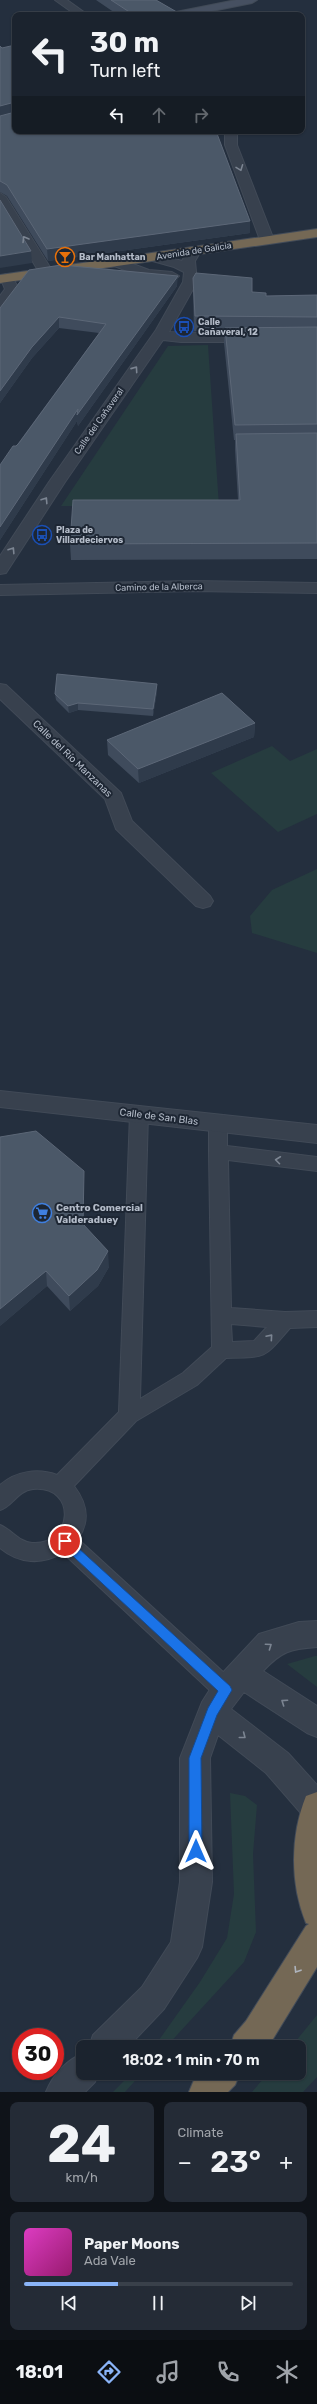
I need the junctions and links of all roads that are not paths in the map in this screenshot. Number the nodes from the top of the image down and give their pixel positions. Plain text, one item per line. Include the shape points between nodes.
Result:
1 (60, 0) edge
2 (252, 0) edge
3 (78, 12) edge
4 (191, 12) edge
5 (231, 134) edge
6 (0, 197) edge
7 (317, 233) edge
8 (267, 240) junction
9 (194, 251) junction
10 (154, 257) junction
11 (117, 262) junction
12 (46, 272) junction
13 (190, 273) junction
14 (3, 279) edge
15 (0, 306) edge
16 (159, 335) junction
17 (269, 338) edge
18 (0, 569) edge
19 (317, 588) edge
20 (0, 590) edge
21 (4, 698) edge
22 (203, 901) dead end
23 (0, 1099) edge
24 (139, 1114) junction
25 (218, 1123) junction
26 (282, 1130) junction
27 (317, 1130) edge
28 (317, 1134) edge
29 (218, 1152) junction
30 (317, 1164) edge
31 (221, 1315) junction
32 (317, 1319) edge
33 (285, 1320) junction
34 (222, 1350) junction
35 (129, 1415) junction
36 (60, 1486) junction
37 (0, 1501) edge
38 (65, 1541) junction
39 (2, 1543) edge
40 (317, 1634) edge
41 (226, 1692) junction
42 (317, 1722) edge
43 (317, 1808) edge
44 (317, 1912) edge
45 (317, 1937) edge
46 (112, 2040) edge
47 (252, 2040) edge
48 (76, 2078) edge
49 (217, 2080) edge
50 (63, 2092) edge
51 (206, 2092) edge

1 - 3 street
2 - 4 street
5 -> 8 street via 231,145
12 -> 6 street
7 - 8 highway, Avenida de Galicia
8 - 9 highway, Avenida de Galicia
9 - 10 highway, Avenida de Galicia
9 - 13 street, Calle del Cañaveral via 188,261
10 - 11 highway, Avenida de Galicia
10 - 13 street via 179,264
11 - 12 highway, Avenida de Galicia
11 - 13 street via 149,274
12 - 14 highway, Avenida de Galicia
13 - 16 street, Calle del Cañaveral via 188,286
14 - 15 street via 12,289
16 - 17 street via 181,338
18 -> 16 street, Calle del Cañaveral
19 - 20 street, Camino de la Alberca via 194,586
21 - 22 street, Calle del Río Manzanas via 114,797 123,824
23 - 24 street, Calle de San Blas
24 - 25 street, Calle de San Blas
24 - 35 lane
25 - 26 street, Calle de San Blas
25 - 29 lane
26 - 27 street
26 - 28 street, Calle de San Blas
30 -> 29 lane
29 - 31 lane
31 - 33 lane
31 - 34 lane
32 - 33 lane
34 -> 33 lane via 259,1349
34 - 35 lane via 190,1379
35 - 36 lane
36 - 37 lane via 43,1480 32,1480 11,1489
36 - 38 lane via 73,1500 76,1512 72,1532
38 - 39 lane via 54,1548 30,1553
38 - 41 lane
41 -> 40 street via 269,1644 299,1635
42 -> 41 street
41 -> 43 street via 277,1763
41 - 46 street via 195,1758 196,1882 186,1948 153,1998
43 - 44 highway via 310,1838 311,1890
45 -> 47 highway
48 - 50 street
49 - 51 highway

